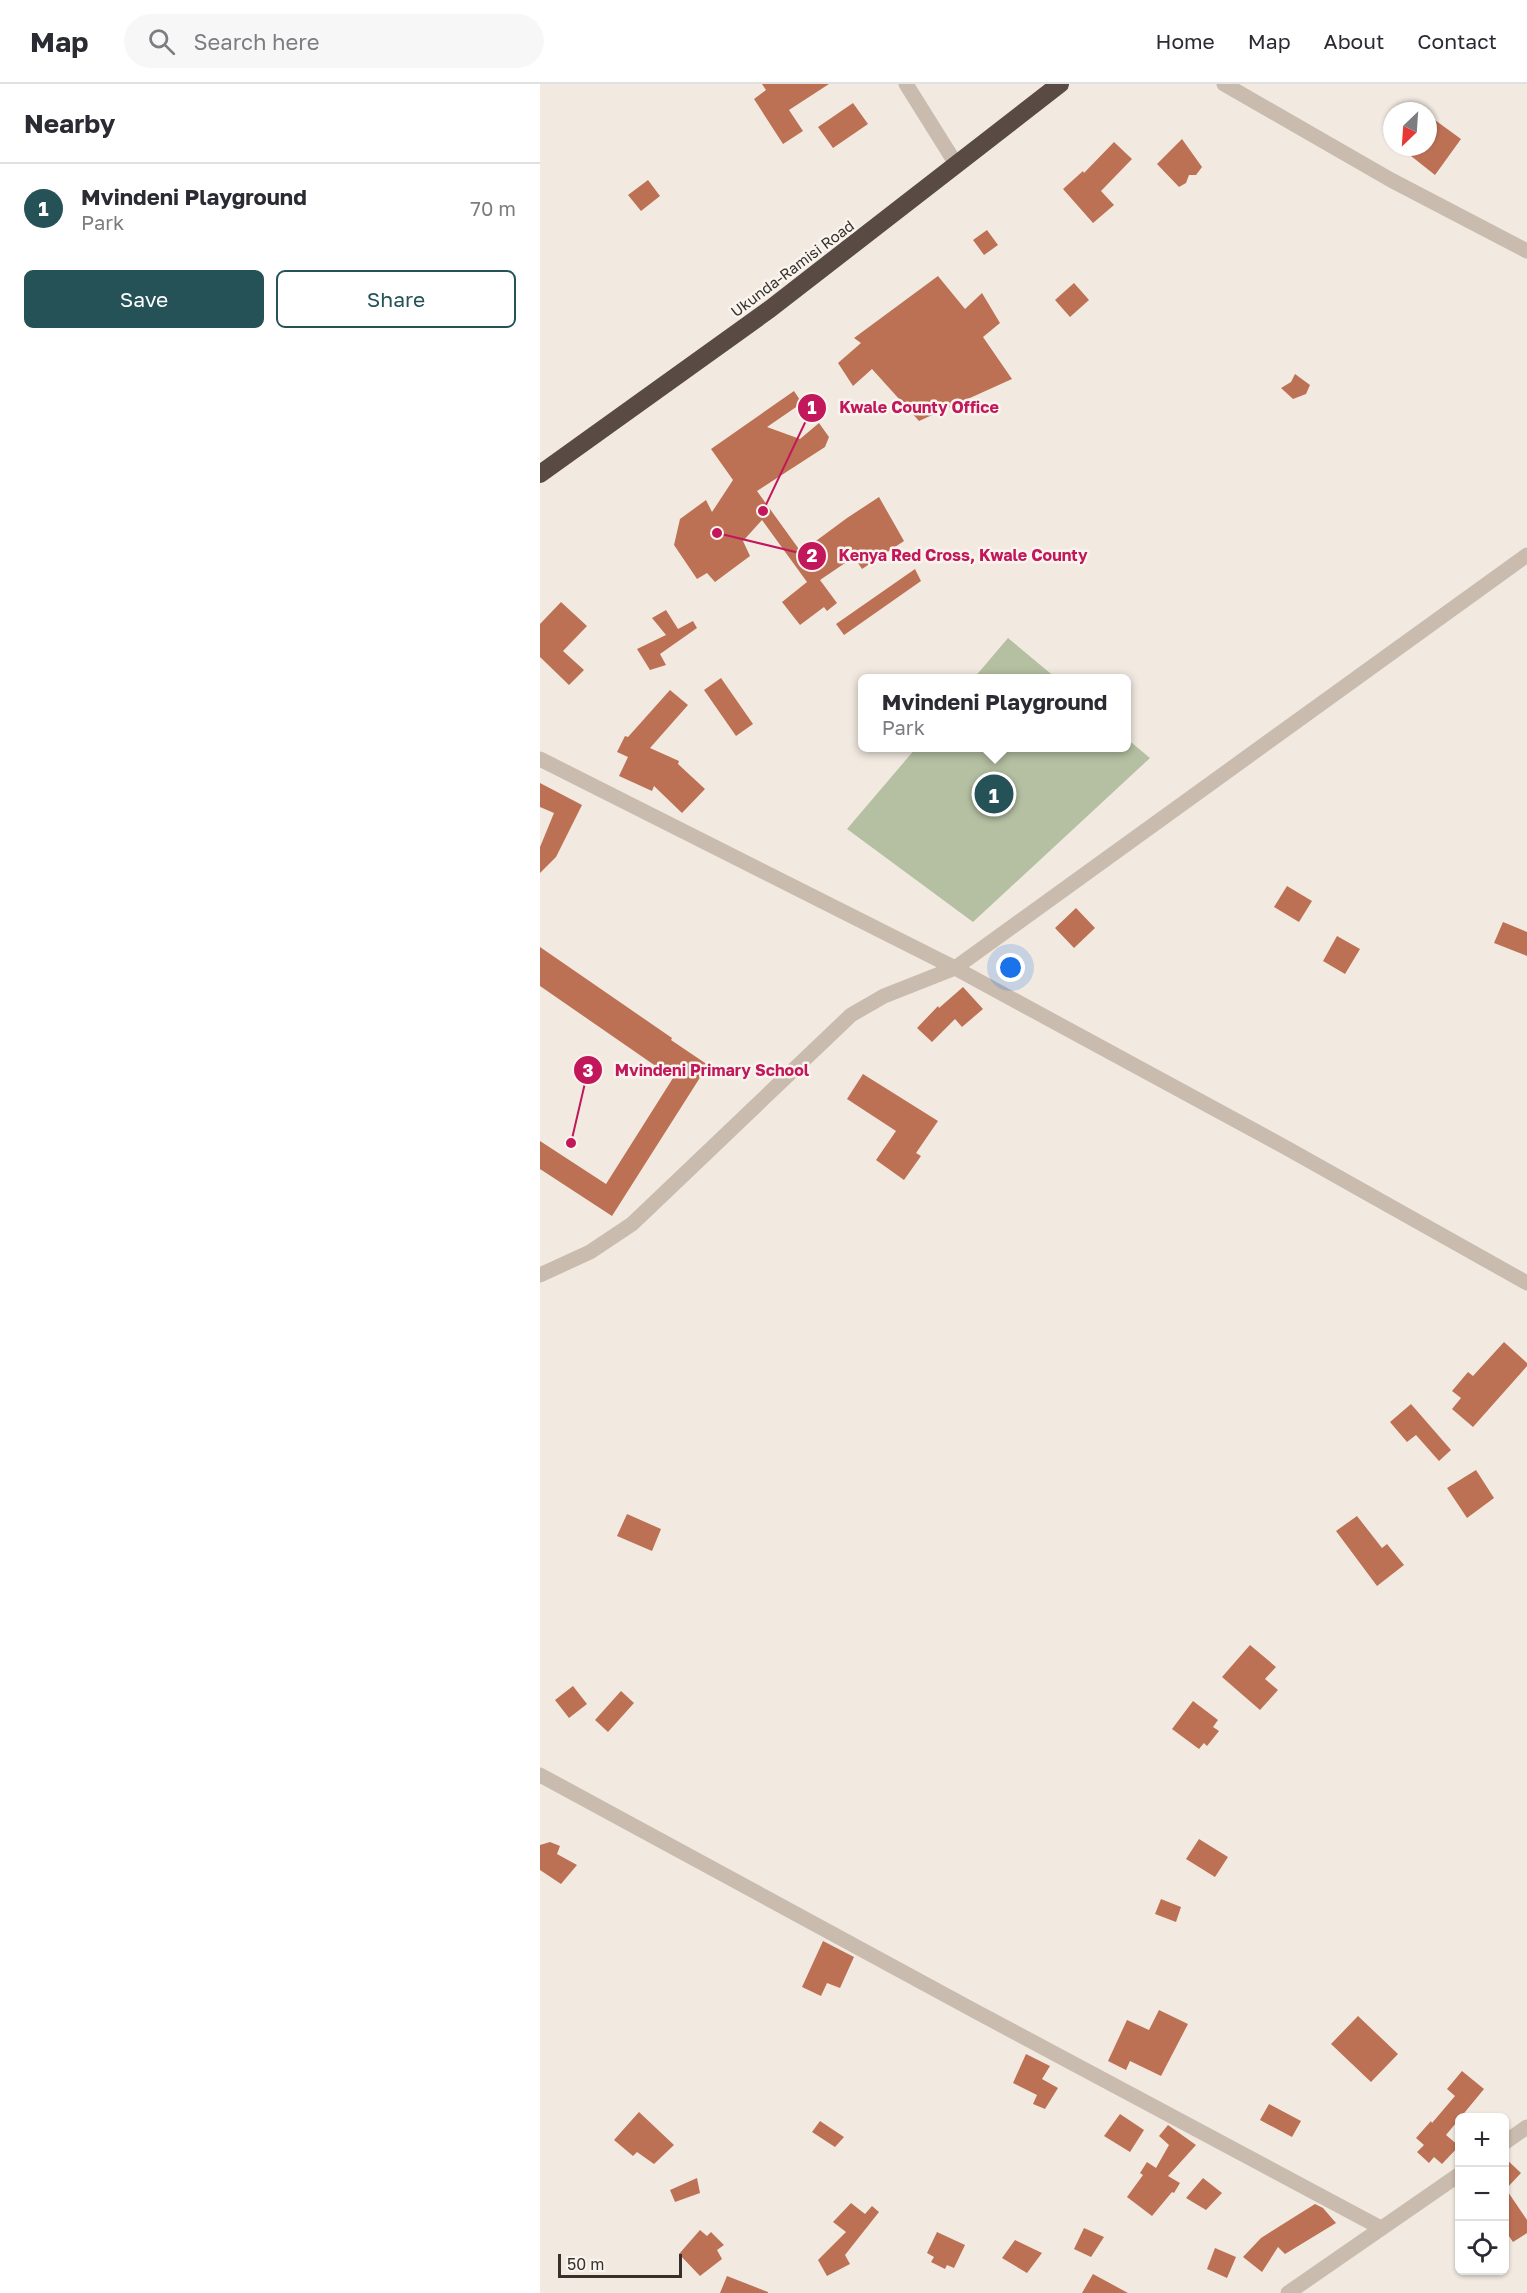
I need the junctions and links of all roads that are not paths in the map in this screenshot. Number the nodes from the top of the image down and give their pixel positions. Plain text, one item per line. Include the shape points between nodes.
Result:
1 (906, 84) edge
2 (1060, 84) edge
3 (1224, 84) edge
4 (956, 164) junction
5 (1527, 251) edge
6 (540, 474) edge
7 (1527, 555) edge
8 (540, 759) edge
9 (955, 968) junction
10 (540, 1275) edge
11 (1527, 1283) edge
12 (540, 1775) edge
13 (1527, 2127) edge
14 (1509, 2140) edge
15 (1455, 2177) edge
16 (1382, 2228) junction
17 (1288, 2293) edge

1 - 4 street
2 - 4 highway, Ukunda-Ramisi Road
3 - 5 street via 1391,180
4 - 6 highway, Ukunda-Ramisi Road via 770,309
7 - 9 street
8 - 9 street
9 - 10 street via 884,996 851,1015 632,1224 590,1252
9 - 11 street
12 - 16 street
13 - 14 street
15 - 16 street
16 - 17 street

